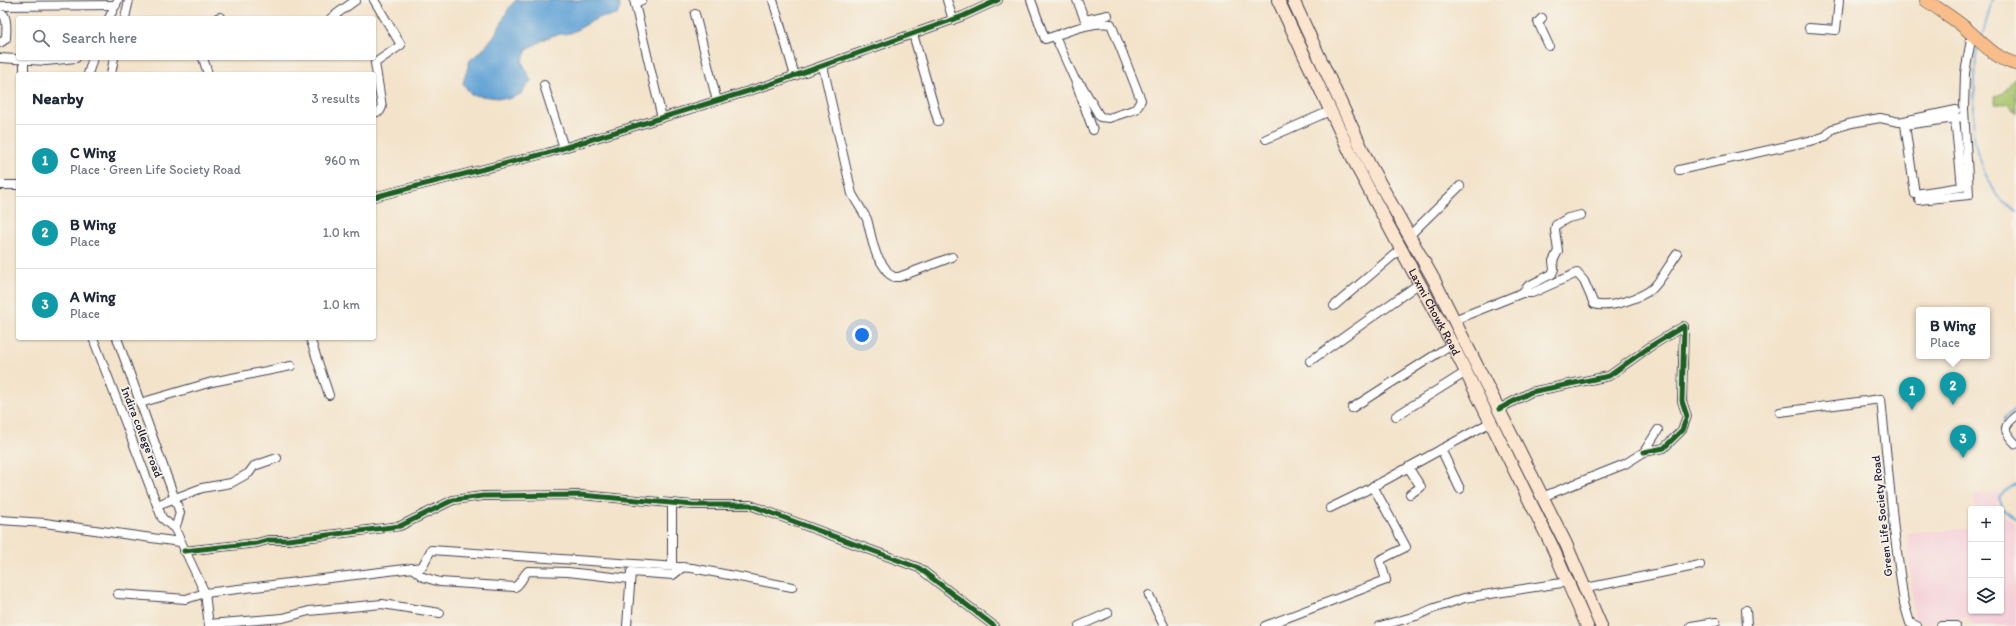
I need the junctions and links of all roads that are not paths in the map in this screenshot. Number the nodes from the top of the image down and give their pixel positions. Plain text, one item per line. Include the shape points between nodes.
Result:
1 (129, 0) edge
2 (356, 0) edge
3 (374, 0) edge
4 (773, 0) edge
5 (947, 0) edge
6 (998, 0) edge
7 (1031, 0) edge
8 (1077, 0) edge
9 (1278, 0) edge
10 (1293, 0) edge
11 (1839, 0) edge
12 (1926, 0) edge
13 (637, 1) edge
14 (117, 3) edge
15 (3, 6) edge
16 (695, 14) dead end
17 (2, 15) edge
18 (1108, 15) dead end
19 (110, 16) edge
20 (125, 16) edge
21 (334, 16) edge
22 (1542, 18) dead end
23 (953, 20) junction
24 (1809, 28) dead end
25 (1971, 33) junction
26 (913, 34) junction
27 (1055, 36) junction
28 (0, 43) edge
29 (1549, 46) dead end
30 (0, 58) edge
31 (16, 60) edge
32 (18, 60) edge
33 (43, 60) edge
34 (92, 60) edge
35 (114, 60) edge
36 (204, 60) edge
37 (27, 61) junction
38 (2016, 64) edge
39 (823, 66) junction
40 (24, 72) edge
41 (29, 72) edge
42 (89, 72) edge
43 (111, 72) edge
44 (207, 72) edge
45 (795, 76) junction
46 (1074, 78) junction
47 (544, 85) dead end
48 (716, 101) junction
49 (1330, 111) junction
50 (376, 112) edge
51 (1955, 114) junction
52 (1964, 117) junction
53 (662, 118) junction
54 (938, 121) dead end
55 (1093, 130) dead end
56 (1266, 139) dead end
57 (564, 148) junction
58 (1679, 170) dead end
59 (0, 185) edge
60 (16, 185) edge
61 (1460, 186) dead end
62 (376, 196) edge
63 (1918, 200) dead end
64 (1581, 215) dead end
65 (1409, 236) junction
66 (1418, 251) junction
67 (1404, 253) junction
68 (1677, 254) dead end
69 (952, 257) dead end
70 (1420, 283) junction
71 (1522, 293) junction
72 (1334, 306) dead end
73 (1454, 320) junction
74 (95, 340) edge
75 (118, 340) edge
76 (311, 340) edge
77 (1452, 344) junction
78 (1310, 360) dead end
79 (291, 366) dead end
80 (1466, 372) junction
81 (329, 395) dead end
82 (140, 403) junction
83 (1352, 408) dead end
84 (1780, 412) dead end
85 (1501, 413) junction
86 (1396, 416) dead end
87 (2016, 416) edge
88 (1491, 422) junction
89 (1658, 430) dead end
90 (2016, 444) edge
91 (1441, 449) junction
92 (1644, 452) junction
93 (277, 458) dead end
94 (1408, 467) junction
95 (1373, 486) junction
96 (1460, 489) dead end
97 (1410, 494) dead end
98 (1542, 497) junction
99 (175, 498) junction
100 (672, 503) junction
101 (157, 505) junction
102 (1330, 508) dead end
103 (0, 520) edge
104 (175, 529) junction
105 (180, 542) junction
106 (184, 551) junction
107 (1700, 565) dead end
108 (672, 566) junction
109 (683, 567) junction
110 (412, 568) junction
111 (1579, 573) junction
112 (630, 579) junction
113 (1567, 579) junction
114 (792, 587) dead end
115 (1586, 588) junction
116 (205, 593) junction
117 (118, 594) dead end
118 (1149, 594) dead end
119 (1746, 610) dead end
120 (440, 613) dead end
121 (1108, 613) dead end
122 (1716, 622) dead end
123 (209, 625) edge
124 (627, 626) edge
125 (994, 626) edge
126 (1079, 626) edge
127 (1164, 626) edge
128 (1265, 626) edge
129 (1380, 626) edge
130 (1587, 626) edge
131 (1601, 626) edge
132 (1691, 626) edge
133 (1747, 626) edge
134 (1917, 626) edge
135 (1941, 626) edge
136 (1956, 626) edge

1 - 20 street
2 - 21 street
3 - 50 street via 402,45 375,63 382,107
4 - 45 street
5 - 23 street
6 - 23 street
7 - 27 street via 1045,39
8 - 18 street via 1085,20
9 - 49 main road, Laxmi Chowk Road
10 - 65 main road, Laxmi Chowk Road via 1370,164
11 - 24 street via 1836,30
12 - 25 main road
13 - 53 street
14 - 15 street
14 - 19 street
15 - 17 street
16 - 48 street
17 - 28 street via 6,39
22 - 29 street via 1538,22
23 - 26 street
25 - 38 main road via 1991,52 2003,60
25 - 52 street via 1965,73
26 - 39 street
26 - 54 street
27 - 46 street
27 - 46 street via 1102,23 1111,24 1141,100 1136,109 1110,118 1100,117 1082,86
30 - 31 street
32 - 37 street
33 - 37 street
34 - 42 street
35 - 43 street
36 - 44 street
37 - 40 street
37 - 41 street
39 - 45 street
39 - 69 street via 852,194 867,219 877,256 889,274 899,277
45 - 48 street
46 - 55 street
47 - 57 street
48 - 53 street
49 - 56 street
49 - 67 main road, Laxmi Chowk Road via 1359,171
51 - 51 street via 1962,187 1915,194 1905,125
51 - 52 street
51 - 58 street via 1899,122 1880,118 1852,123 1832,129 1826,136 1814,140
52 - 63 street via 1969,195
53 - 57 street
57 - 62 street
59 - 60 street
61 - 65 street
64 - 71 street via 1556,224 1558,251 1553,261 1552,274 1528,286
65 - 66 main road, Laxmi Chowk Road
66 - 67 main road
66 - 73 main road, Laxmi Chowk Road
67 - 70 main road, Laxmi Chowk Road
67 - 72 street
68 - 71 street via 1653,288 1624,302 1599,306 1594,304 1584,281 1577,273 1532,292
70 - 77 main road, Laxmi Chowk Road
70 - 78 street
71 - 73 street
73 - 85 main road, Laxmi Chowk Road
74 - 101 street, Indira college road
75 - 82 street, Indira college road
76 - 81 street
77 - 80 main road, Laxmi Chowk Road
77 - 83 street
79 - 82 street via 212,382
80 - 86 street
80 - 88 main road, Laxmi Chowk Road
82 - 99 street, Indira college road
84 - 134 street, Green Life Society Road via 1882,399 1894,530 1904,603 1910,623
85 - 88 main road
85 - 92 street via 1531,392 1609,376 1650,346 1684,326 1682,401 1687,416 1682,430 1664,448
85 - 98 main road, Laxmi Chowk Road
87 - 90 street via 2008,423 2006,432
88 - 91 street
88 - 113 main road, Laxmi Chowk Road
89 - 92 street
91 - 94 street
91 - 96 street
92 - 98 street via 1625,464
93 - 99 street via 254,466 249,473 231,483 202,488
94 - 95 street
94 - 97 street via 1421,487
95 - 102 street
95 - 128 street via 1406,547 1380,560 1386,580
98 - 111 main road, Laxmi Chowk Road
99 - 101 street
99 - 104 street, Indira college road via 180,513
100 - 106 street via 581,495 483,496 453,500 400,526
100 - 108 street
100 - 125 street via 750,505 919,568
101 - 104 street, Indira college road via 162,518
103 - 105 street via 44,523
104 - 105 street, Indira college road
105 - 106 street, Indira college road
106 - 116 street, Indira college road
107 - 115 street
108 - 109 street
108 - 110 street via 431,550 422,567
109 - 112 street via 673,575 631,572
109 - 114 street
110 - 112 street via 423,577 440,582 515,587 528,571 568,572
110 - 116 street
111 - 113 main road
111 - 115 main road, Laxmi Chowk Road
112 - 124 street
113 - 129 street via 1528,589 1474,596
113 - 130 main road, Laxmi Chowk Road
115 - 131 main road, Laxmi Chowk Road
116 - 117 street via 186,599
116 - 123 street, Indira college road
118 - 127 street
119 - 133 street
120 - 123 street via 382,604
121 - 126 street
122 - 132 street
135 - 136 street

